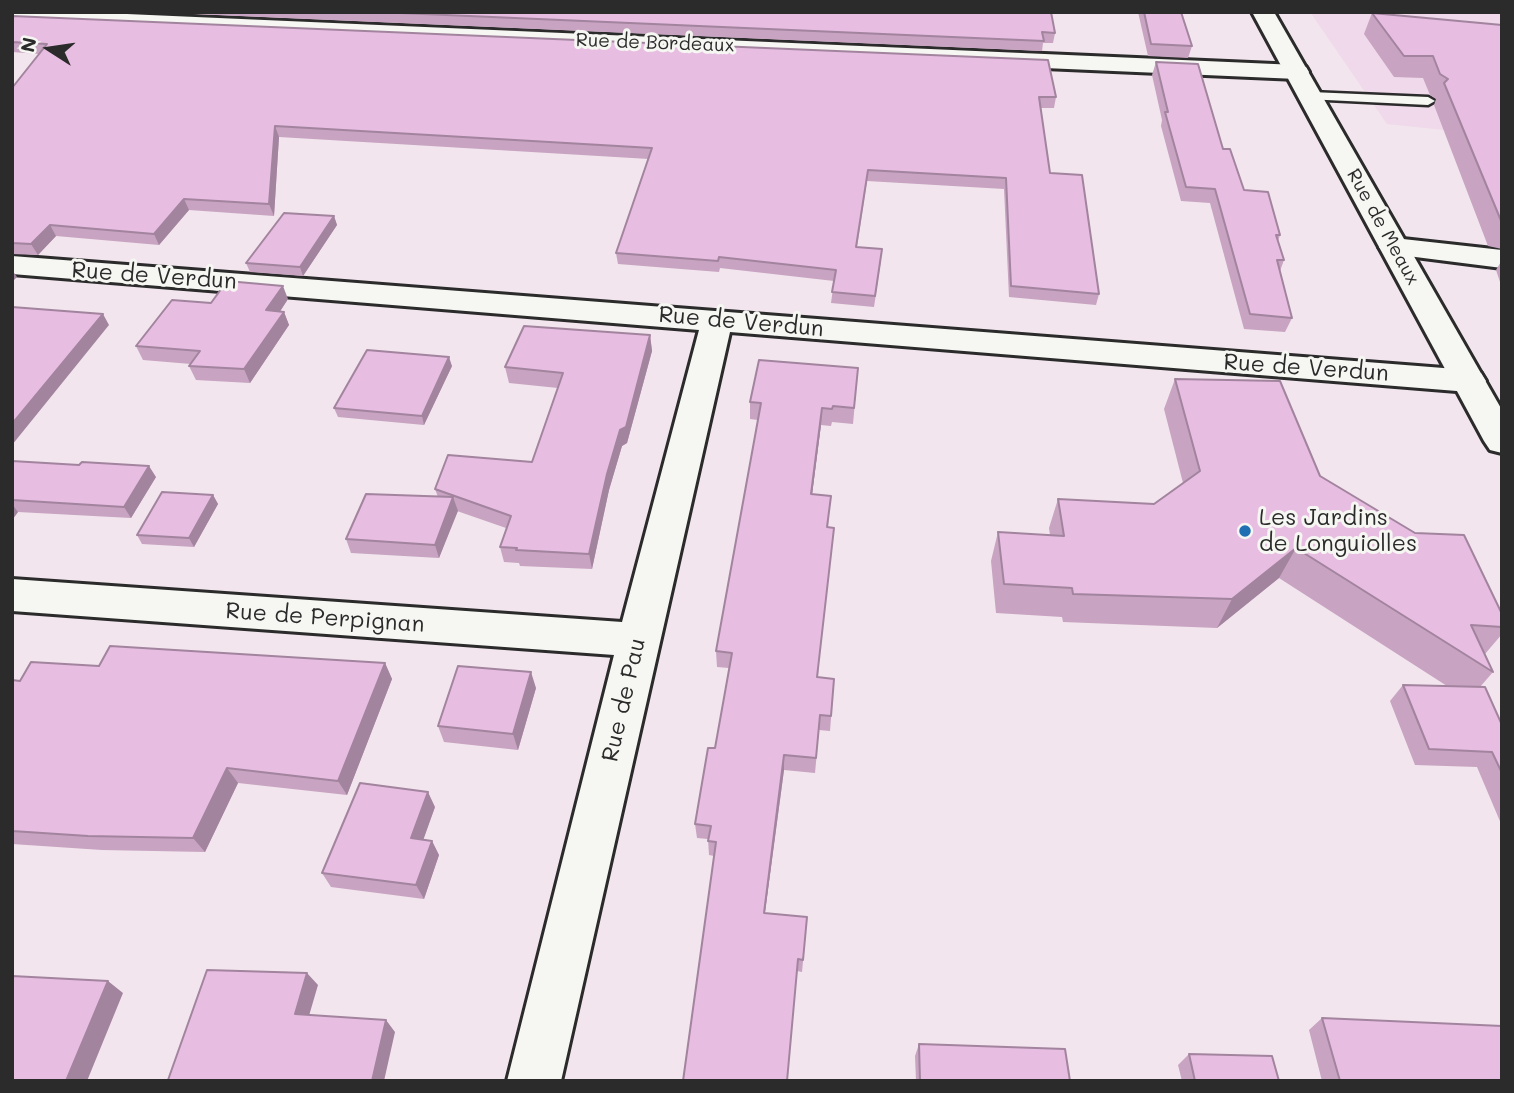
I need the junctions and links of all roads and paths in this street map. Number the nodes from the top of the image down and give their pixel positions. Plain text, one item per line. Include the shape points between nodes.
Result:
1 (1264, 12) edge
2 (26, 15) edge
3 (12, 38) edge
4 (1304, 84) junction
5 (1428, 100) dead end
6 (1394, 247) junction
7 (1502, 259) edge
8 (12, 265) edge
9 (717, 320) junction
10 (1469, 381) junction
11 (1502, 441) edge
12 (12, 595) edge
13 (638, 640) junction
14 (534, 1081) edge

1 - 4 street, Rue de Meaux
2 - 3 street
2 - 4 street, Rue de Bordeaux
4 - 5 lane
4 - 6 street, Rue de Meaux
6 - 7 street
6 - 10 street, Rue de Meaux
8 - 9 street, Rue de Verdun
9 - 10 street, Rue de Verdun
9 - 13 street, Rue de Pau
10 - 11 street, Rue de Meaux
12 - 13 street, Rue de Perpignan
13 - 14 street, Rue de Pau

